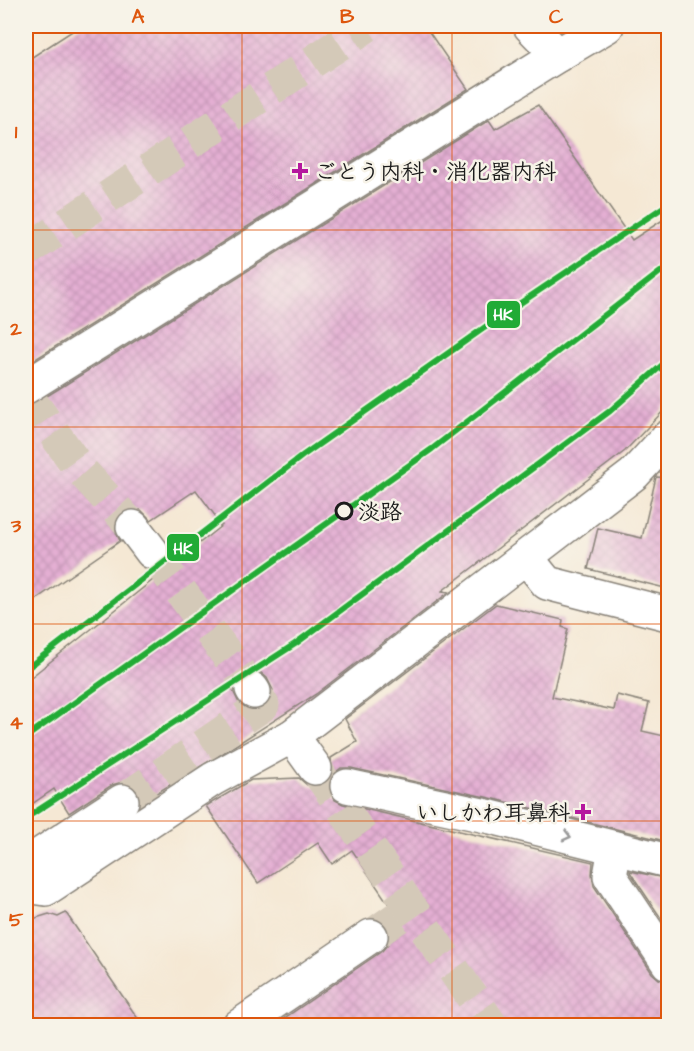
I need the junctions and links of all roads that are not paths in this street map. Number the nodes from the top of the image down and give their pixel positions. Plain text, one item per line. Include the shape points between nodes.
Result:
1 (530, 26) edge
2 (608, 26) edge
3 (558, 55) junction
4 (26, 387) edge
5 (669, 437) edge
6 (526, 557) junction
7 (669, 614) edge
8 (292, 736) junction
9 (315, 768) tunnel mouth
10 (347, 786) dead end
11 (122, 801) tunnel mouth
12 (615, 848) junction
13 (669, 861) edge
14 (26, 864) edge
15 (26, 886) edge
16 (371, 936) tunnel mouth
17 (669, 963) edge
18 (239, 1026) edge

1 - 3 street
2 - 3 street
3 - 4 street
5 - 6 street via 634,474
6 - 7 street via 547,583
6 - 8 street
8 - 9 street
8 - 15 street via 213,778 46,888
10 -> 12 street
11 - 14 street
12 - 13 street
12 - 17 street via 610,876
16 - 18 street

